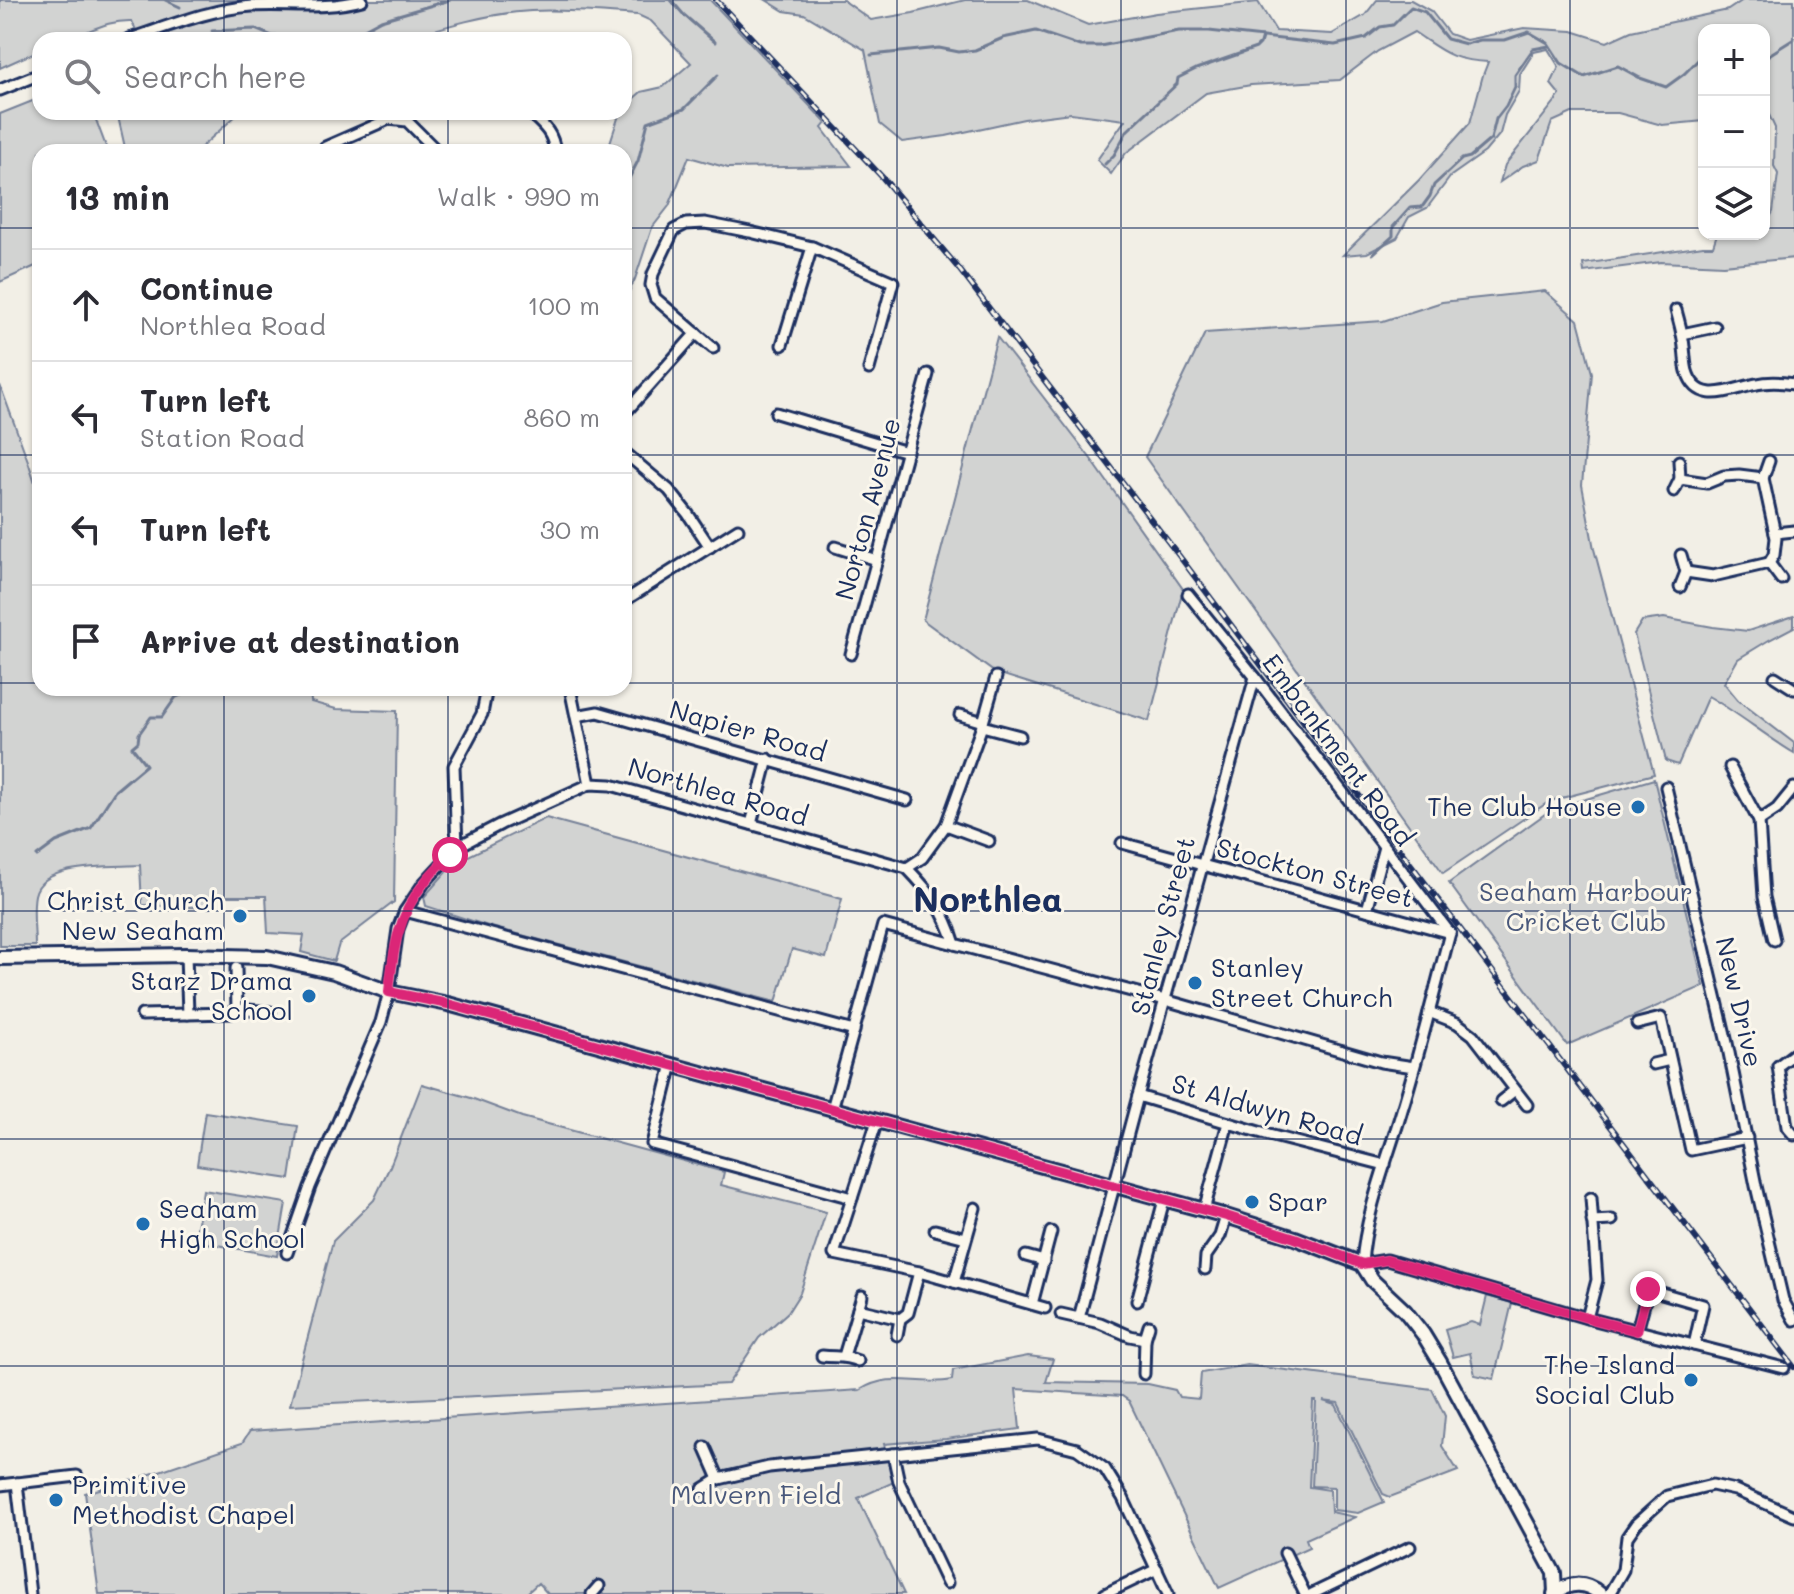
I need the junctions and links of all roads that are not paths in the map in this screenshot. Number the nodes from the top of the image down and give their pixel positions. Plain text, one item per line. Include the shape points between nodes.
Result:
1 (362, 0) edge
2 (152, 32) edge
3 (32, 77) edge
4 (0, 90) edge
5 (387, 120) edge
6 (398, 120) edge
7 (537, 120) edge
8 (332, 144) edge
9 (430, 144) edge
10 (554, 144) edge
11 (812, 247) junction
12 (1676, 310) dead end
13 (1715, 327) dead end
14 (696, 333) junction
15 (1682, 334) junction
16 (782, 345) dead end
17 (713, 348) dead end
18 (869, 369) dead end
19 (928, 374) dead end
20 (1794, 384) edge
21 (632, 405) edge
22 (776, 413) dead end
23 (907, 452) junction
24 (632, 459) edge
25 (1679, 461) dead end
26 (1769, 461) dead end
27 (1763, 478) junction
28 (1680, 479) junction
29 (1674, 491) dead end
30 (738, 529) dead end
31 (1794, 531) edge
32 (1775, 533) junction
33 (710, 547) junction
34 (835, 547) dead end
35 (1681, 555) dead end
36 (877, 560) junction
37 (1769, 563) junction
38 (1686, 572) junction
39 (1781, 579) dead end
40 (1680, 587) dead end
41 (1188, 594) dead end
42 (632, 596) edge
43 (851, 654) dead end
44 (996, 677) dead end
45 (1255, 677) junction
46 (1775, 677) dead end
47 (1793, 688) edge
48 (485, 696) edge
49 (572, 696) edge
50 (960, 715) dead end
51 (576, 716) junction
52 (983, 724) junction
53 (1020, 736) dead end
54 (768, 759) junction
55 (1730, 767) dead end
56 (590, 784) junction
57 (1666, 787) dead end
58 (1794, 788) edge
59 (907, 800) dead end
60 (1759, 821) junction
61 (751, 824) junction
62 (946, 825) junction
63 (989, 841) dead end
64 (1122, 843) dead end
65 (457, 847) junction
66 (1384, 847) junction
67 (1203, 865) junction
68 (907, 868) junction
69 (1367, 910) junction
70 (405, 911) junction
71 (1450, 933) junction
72 (1774, 940) dead end
73 (955, 944) junction
74 (186, 955) junction
75 (0, 958) edge
76 (236, 968) dead end
77 (389, 992) junction
78 (1165, 1000) junction
79 (237, 1009) junction
80 (270, 1012) dead end
81 (1429, 1012) junction
82 (188, 1014) junction
83 (142, 1015) dead end
84 (1637, 1024) dead end
85 (854, 1031) junction
86 (1794, 1054) edge
87 (1670, 1060) junction
88 (672, 1064) junction
89 (1653, 1064) dead end
90 (1414, 1067) junction
91 (1515, 1090) junction
92 (1138, 1096) junction
93 (1501, 1101) dead end
94 (1527, 1105) dead end
95 (832, 1109) junction
96 (877, 1121) junction
97 (1228, 1123) junction
98 (1794, 1135) edge
99 (1747, 1138) junction
100 (1385, 1165) junction
101 (1114, 1186) junction
102 (852, 1198) junction
103 (1591, 1198) dead end
104 (1164, 1200) junction
105 (975, 1208) dead end
106 (1204, 1210) junction
107 (1226, 1216) junction
108 (1612, 1220) dead end
109 (1592, 1221) junction
110 (935, 1230) dead end
111 (1051, 1232) dead end
112 (966, 1238) junction
113 (287, 1253) dead end
114 (1026, 1256) dead end
115 (1044, 1261) junction
116 (1362, 1264) junction
117 (1205, 1269) dead end
118 (919, 1272) junction
119 (954, 1282) junction
120 (862, 1296) dead end
121 (1137, 1301) dead end
122 (1032, 1304) junction
123 (1045, 1308) dead end
124 (858, 1309) junction
125 (1061, 1314) dead end
126 (1079, 1318) junction
127 (1587, 1318) junction
128 (900, 1319) junction
129 (1794, 1320) edge
130 (1149, 1326) dead end
131 (1637, 1331) junction
132 (897, 1335) dead end
133 (1145, 1339) junction
134 (1694, 1345) junction
135 (822, 1356) dead end
136 (844, 1356) junction
137 (858, 1361) dead end
138 (1784, 1368) dead end
139 (1144, 1374) dead end
140 (705, 1447) dead end
141 (893, 1454) junction
142 (77, 1476) dead end
143 (719, 1479) junction
144 (17, 1483) junction
145 (0, 1485) edge
146 (703, 1489) dead end
147 (1794, 1516) edge
148 (1410, 1547) dead end
149 (1285, 1553) dead end
150 (1157, 1569) junction
151 (1554, 1573) junction
152 (1619, 1579) junction
153 (947, 1583) dead end
154 (1573, 1584) junction
155 (1597, 1592) edge
156 (30, 1594) edge
157 (1105, 1594) edge
158 (1168, 1594) edge
159 (1305, 1594) edge
160 (1312, 1594) edge
161 (1555, 1594) edge
162 (1609, 1594) edge

1 - 2 street via 315,8 231,8
3 - 4 street
5 - 8 street
6 - 9 street via 407,121
7 - 10 street
11 - 14 street via 705,223 674,230 651,285 655,298
11 - 16 street
11 - 18 street via 893,282
12 - 15 street
13 - 15 street
14 - 17 street
14 - 21 street
15 - 20 street via 1691,381 1706,392
19 - 23 street, Norton Avenue
22 - 23 street
23 - 36 street, Norton Avenue
24 - 33 street via 669,490
25 - 28 street
26 - 27 street
27 - 28 street via 1724,476 1707,483
27 - 32 street
28 - 29 street
30 - 33 street
31 - 32 street
32 - 37 street
33 - 42 street
34 - 36 street
35 - 38 street
36 - 43 street, Norton Avenue
37 - 38 street via 1713,576
37 - 39 street
38 - 40 street
41 - 45 street, Embankment Road
44 - 52 street
45 - 66 street, Embankment Road
45 - 67 street, Stanley Street
46 - 47 street
48 - 65 street via 482,714 454,766
49 - 51 street
50 - 52 street
51 - 54 street, Napier Road via 598,712
51 - 56 street
52 - 53 street
52 - 62 street
54 - 59 street, Napier Road
54 - 61 street
55 - 60 street
56 - 61 street, Northlea Road via 611,785
56 - 65 street, Northlea Road
57 - 99 street, New Drive
58 - 60 street
60 - 72 street via 1764,897
61 - 68 street, Northlea Road
62 - 63 street
62 - 68 street via 922,858
64 - 67 street, Stockton Street
65 - 70 street, Northlea Road
66 - 69 street
66 - 71 street, Embankment Road
67 - 69 street, Stockton Street
67 - 78 street, Stanley Street
68 - 73 street via 948,921
69 - 71 street, Stockton Street
70 - 77 street, Northlea Road
70 - 85 street
71 - 81 street
73 - 78 street
73 - 85 street via 883,925
74 - 75 main road
74 - 77 main road via 293,961
74 - 82 street
76 - 79 street
77 - 88 main road
77 - 113 street, Northlea Road
78 - 90 street
78 - 92 street, Stanley Street
79 - 80 street
79 - 82 street
81 - 90 street
81 - 91 street via 1473,1035
82 - 83 street
84 - 87 street via 1661,1018
85 - 95 street
86 - 98 street via 1778,1066 1787,1127
87 - 89 street
87 - 99 street via 1691,1150
88 - 95 main road
88 - 102 street via 652,1144
90 - 100 street
91 - 93 street
91 - 94 street
92 - 97 street, St Aldwyn Road
92 - 101 street, Stanley Street
95 - 96 main road
96 - 101 main road
96 - 102 street
97 - 100 street, St Aldwyn Road
97 - 106 street
99 - 129 street, New Drive via 1783,1300
100 - 116 street
101 - 104 main road
101 - 126 street, Stanley Street
102 - 118 street via 834,1254
103 - 109 street
104 - 106 main road
104 - 121 street
105 - 112 street
106 - 107 main road
107 - 116 main road
107 - 117 street
108 - 109 street
109 - 127 street via 1597,1280
110 - 112 street
111 - 115 street
112 - 119 street
114 - 115 street
115 - 122 street
116 - 127 street via 1387,1260
116 - 151 main road via 1423,1334
118 - 119 street
118 - 128 street via 908,1313
119 - 122 street
120 - 124 street
122 - 123 street
124 - 128 street
124 - 136 street
125 - 126 street
126 - 133 street
127 - 131 street
128 - 132 street
130 - 133 street
131 - 134 street
131 - 134 street via 1648,1289 1703,1305
133 - 139 street
134 - 138 street
135 - 136 street
136 - 137 street
140 - 143 street
141 - 143 street via 769,1467
141 - 150 street via 1038,1439 1077,1449 1105,1469
141 - 153 street via 899,1482
142 - 144 street
143 - 146 street
144 - 145 street
144 - 156 street
147 - 152 street via 1712,1485 1667,1496 1627,1537
148 - 160 street
149 - 159 street
150 - 157 street
150 - 158 street
151 - 154 main road
151 - 161 main road
152 - 155 street
152 - 162 street
154 - 155 main road
154 - 161 main road

